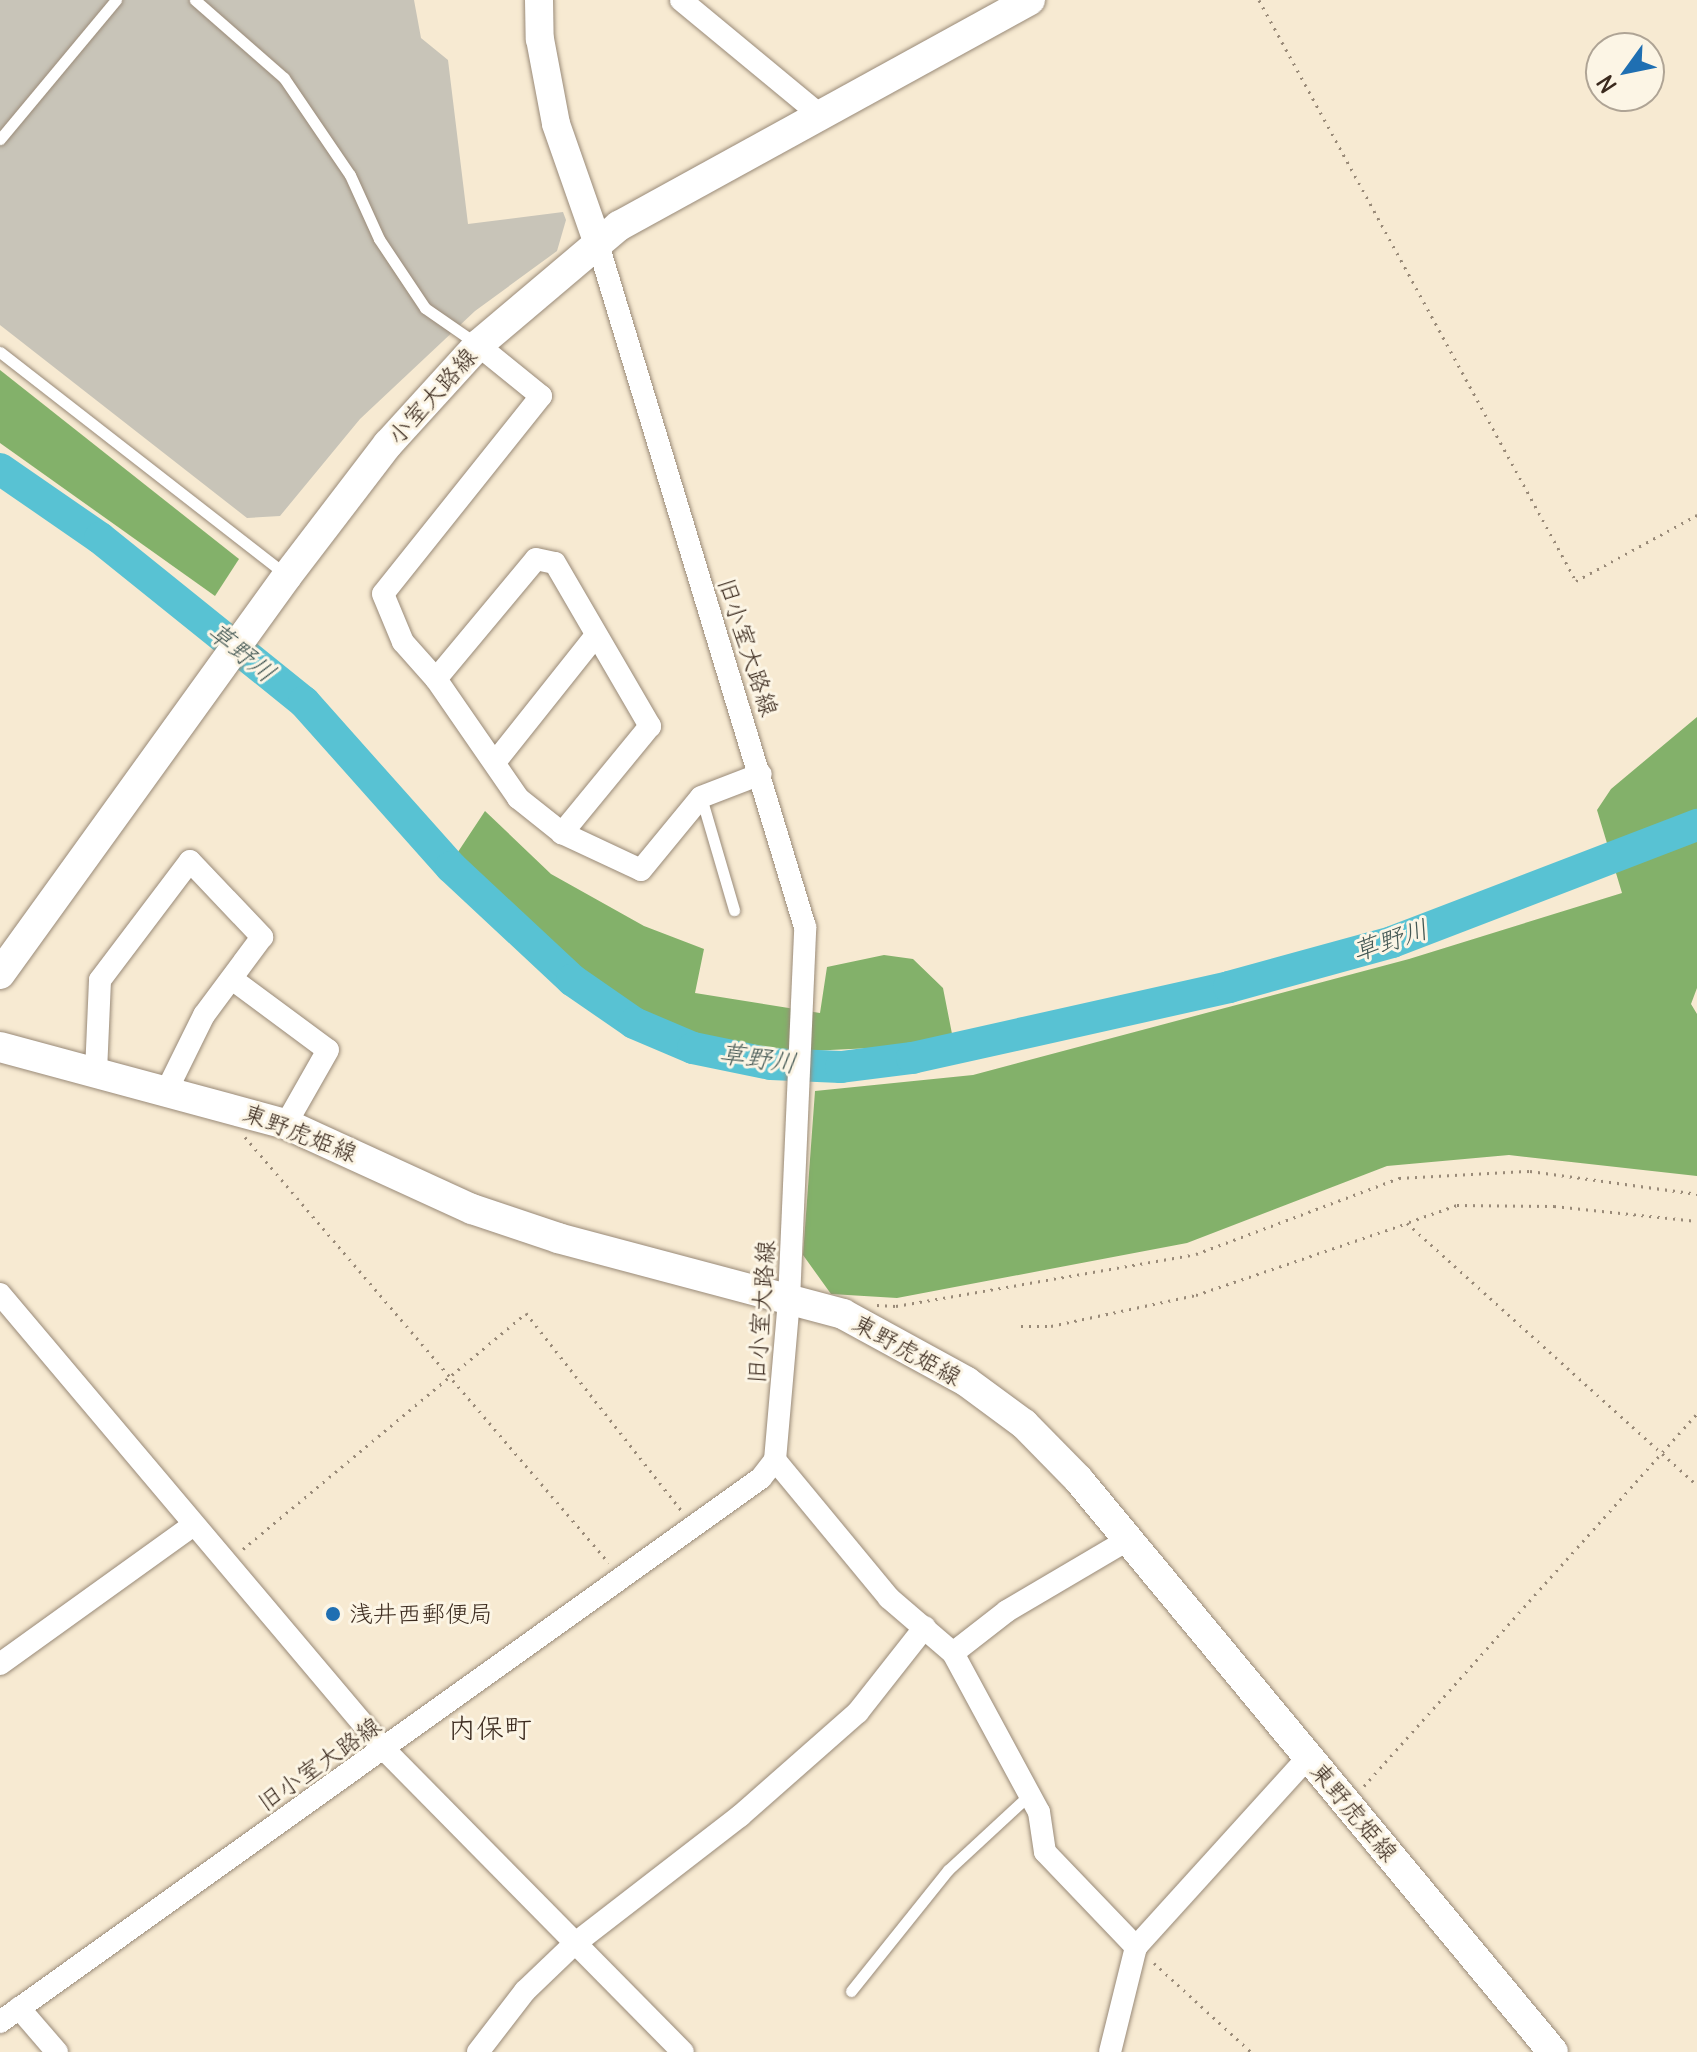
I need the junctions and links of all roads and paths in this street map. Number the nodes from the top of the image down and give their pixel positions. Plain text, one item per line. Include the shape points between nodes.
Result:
1 (116, 0) edge
2 (195, 0) edge
3 (539, 0) edge
4 (681, 0) edge
5 (1030, 0) edge
6 (1259, 0) edge
7 (819, 114) junction
8 (0, 139) edge
9 (597, 241) junction
10 (478, 345) junction
11 (0, 352) edge
12 (1697, 515) edge
13 (285, 579) junction
14 (594, 638) junction
15 (436, 679) junction
16 (496, 761) junction
17 (761, 774) junction
18 (701, 797) junction
19 (562, 833) junction
20 (734, 910) dead end
21 (0, 974) edge
22 (232, 979) junction
23 (0, 1047) edge
24 (96, 1072) junction
25 (167, 1090) junction
26 (230, 1106) junction
27 (286, 1124) junction
28 (1697, 1194) edge
29 (1697, 1221) edge
30 (1407, 1223) junction
31 (790, 1287) junction
32 (0, 1294) edge
33 (868, 1304) dead end
34 (1021, 1326) dead end
35 (448, 1377) junction
36 (1697, 1414) edge
37 (1662, 1454) junction
38 (775, 1460) junction
39 (1697, 1485) edge
40 (192, 1526) junction
41 (694, 1526) junction
42 (1129, 1539) junction
43 (225, 1565) junction
44 (622, 1578) junction
45 (925, 1627) junction
46 (953, 1653) junction
47 (0, 1664) edge
48 (385, 1750) junction
49 (1308, 1757) junction
50 (1030, 1794) junction
51 (1348, 1804) junction
52 (573, 1945) junction
53 (1136, 1947) junction
54 (851, 1991) dead end
55 (19, 2008) junction
56 (0, 2022) edge
57 (57, 2052) edge
58 (478, 2052) edge
59 (683, 2052) edge
60 (1110, 2052) edge
61 (1251, 2052) edge
62 (1553, 2052) edge

1 - 8 lane
2 - 10 lane via 284,78 350,175 379,239 425,308
3 - 9 street via 540,39 556,124
4 - 7 street
5 - 7 main road, 小室大路線
6 - 12 path via 1576,581
7 - 9 main road, 小室大路線
9 - 10 main road, 小室大路線
9 - 17 street, 旧小室大路線
10 - 13 main road, 小室大路線 via 388,444
10 - 15 street via 541,396 383,594 403,642
11 - 13 lane
13 - 21 main road, 小室大路線
14 - 15 street via 555,563 536,559
14 - 16 street
14 - 19 street via 650,726
15 - 16 street
16 - 19 street via 518,798
17 - 18 street
17 - 31 street, 旧小室大路線 via 805,927 807,960
18 - 19 street via 641,870
18 - 20 lane
22 - 24 street via 262,937 190,861 100,980
22 - 25 street via 204,1015
22 - 27 street via 328,1050
23 - 24 main road, 東野虎姫線
24 - 25 main road, 東野虎姫線
25 - 26 main road, 東野虎姫線
26 - 27 main road, 東野虎姫線
26 - 35 path via 248,1143
27 - 31 main road, 東野虎姫線 via 472,1209 558,1238
28 - 33 path via 1530,1171 1399,1178 1196,1254 896,1306
29 - 30 path via 1554,1206 1457,1205
30 - 34 path via 1196,1295 1051,1326
30 - 37 path
31 - 38 street, 旧小室大路線
31 - 42 main road, 東野虎姫線 via 967,1382 1024,1424
32 - 40 street
35 - 41 path via 526,1313
35 - 43 path
35 - 44 path
36 - 37 path
37 - 39 path
37 - 51 path
38 - 41 street, 旧小室大路線 via 761,1478
38 - 45 street via 889,1598
40 - 43 street
40 - 47 street
41 - 44 street, 旧小室大路線
42 - 46 street via 1007,1611
42 - 49 main road, 東野虎姫線
43 - 48 street
44 - 48 street, 旧小室大路線
45 - 46 street
45 - 52 street via 858,1712 740,1816
46 - 50 street
48 - 52 street
48 - 55 street, 旧小室大路線
49 - 51 main road, 東野虎姫線
49 - 53 street
50 - 53 street via 1045,1852
50 - 54 lane via 948,1870
51 - 62 main road, 東野虎姫線
52 - 58 street via 525,1991
52 - 59 street
53 - 60 street
53 - 61 path
55 - 56 street, 旧小室大路線
55 - 57 street

